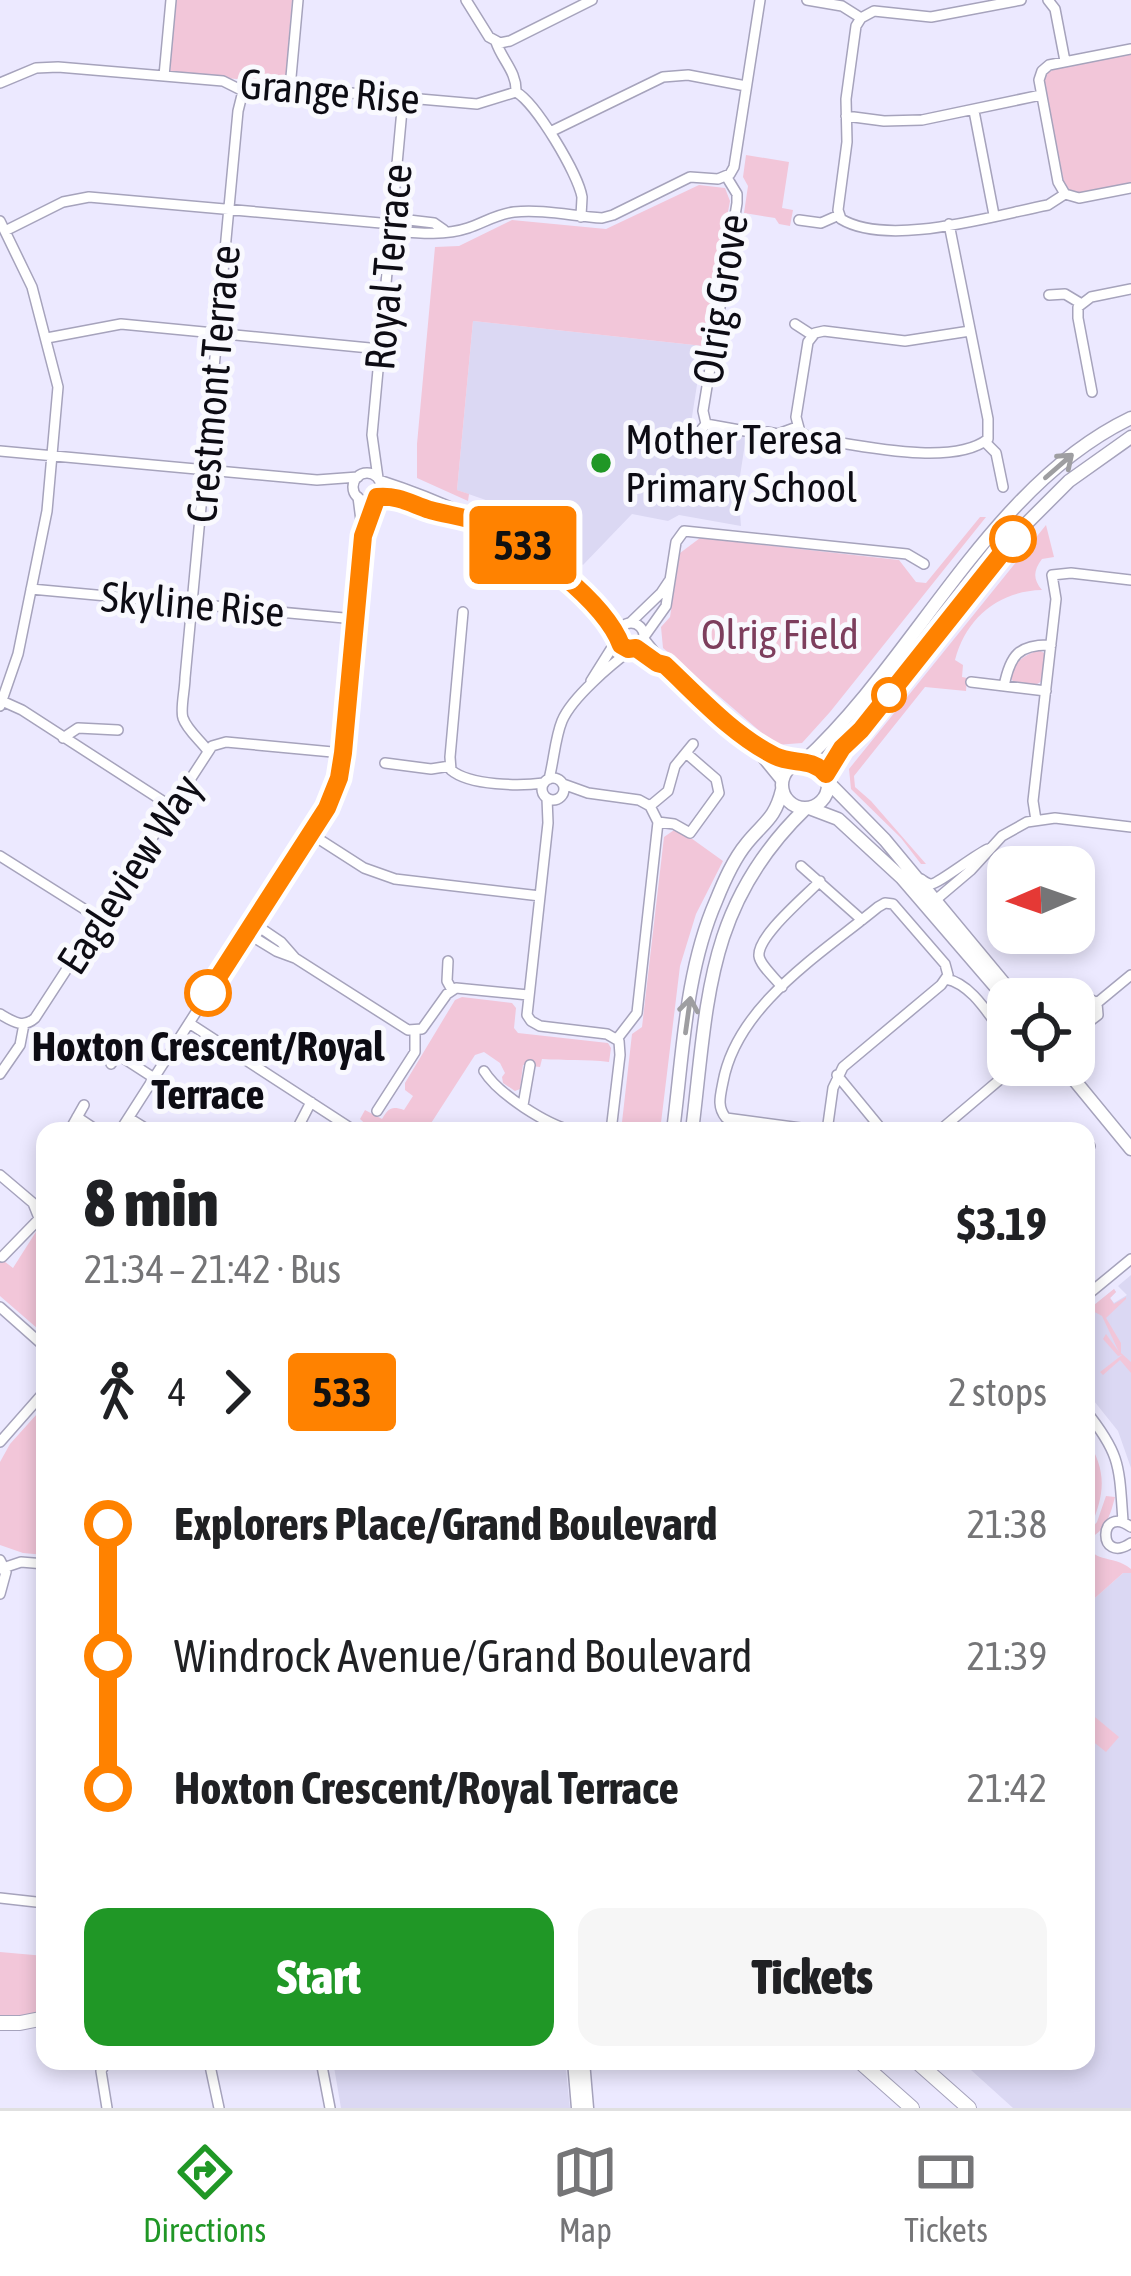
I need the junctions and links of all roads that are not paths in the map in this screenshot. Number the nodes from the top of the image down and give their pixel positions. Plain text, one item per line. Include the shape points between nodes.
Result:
1 (171, 0) edge
2 (298, 0) edge
3 (466, 0) edge
4 (592, 0) edge
5 (760, 0) edge
6 (807, 0) edge
7 (1021, 0) edge
8 (1048, 0) edge
9 (861, 18) junction
10 (496, 42) junction
11 (1131, 49) edge
12 (1065, 62) junction
13 (164, 76) junction
14 (0, 83) edge
15 (746, 86) junction
16 (290, 88) junction
17 (243, 91) junction
18 (517, 92) junction
19 (1041, 95) junction
20 (403, 99) junction
21 (974, 111) junction
22 (846, 116) junction
23 (550, 132) junction
24 (726, 176) junction
25 (1131, 188) edge
26 (1065, 194) junction
27 (229, 209) junction
28 (839, 215) junction
29 (994, 215) junction
30 (581, 217) junction
31 (799, 220) dead end
32 (392, 224) junction
33 (950, 224) junction
34 (2, 226) edge
35 (1131, 289) edge
36 (1049, 296) dead end
37 (1080, 303) junction
38 (795, 324) dead end
39 (970, 332) junction
40 (218, 334) junction
41 (812, 335) junction
42 (47, 338) junction
43 (380, 349) junction
44 (1092, 392) dead end
45 (1131, 418) edge
46 (706, 424) junction
47 (797, 427) junction
48 (745, 431) dead end
49 (767, 432) dead end
50 (372, 435) junction
51 (697, 435) dead end
52 (1131, 437) edge
53 (985, 442) junction
54 (0, 451) edge
55 (54, 456) junction
56 (205, 470) junction
57 (358, 476) junction
58 (378, 479) junction
59 (316, 480) junction
60 (1003, 487) dead end
61 (357, 496) junction
62 (376, 497) junction
63 (470, 519) junction
64 (363, 536) junction
65 (924, 564) dead end
66 (669, 580) junction
67 (1131, 580) edge
68 (32, 589) junction
69 (590, 601) junction
70 (193, 604) junction
71 (463, 612) dead end
72 (355, 619) junction
73 (628, 623) junction
74 (618, 636) junction
75 (639, 643) junction
76 (1051, 645) junction
77 (971, 682) dead end
78 (588, 686) junction
79 (1004, 686) junction
80 (1046, 691) junction
81 (1, 704) edge
82 (118, 730) dead end
83 (63, 738) junction
84 (747, 739) junction
85 (208, 751) junction
86 (343, 753) junction
87 (385, 763) dead end
88 (799, 763) junction
89 (449, 766) junction
90 (827, 778) junction
91 (782, 786) junction
92 (553, 789) junction
93 (650, 806) junction
94 (172, 807) junction
95 (807, 808) junction
96 (1036, 820) junction
97 (658, 823) junction
98 (1131, 827) edge
99 (311, 834) junction
100 (992, 846) edge
101 (987, 849) edge
102 (987, 850) edge
103 (0, 856) edge
104 (801, 866) dead end
105 (911, 871) junction
106 (820, 881) junction
107 (540, 896) junction
108 (931, 904) junction
109 (100, 919) junction
110 (862, 920) junction
111 (250, 928) junction
112 (448, 961) dead end
113 (1131, 975) edge
114 (990, 978) edge
115 (998, 978) edge
116 (946, 979) junction
117 (782, 987) junction
118 (452, 990) junction
119 (528, 995) junction
120 (1097, 1003) joint
121 (987, 1013) edge
122 (0, 1014) edge
123 (1095, 1017) edge
124 (189, 1023) junction
125 (24, 1024) junction
126 (416, 1031) junction
127 (617, 1039) junction
128 (124, 1043) dead end
129 (530, 1065) dead end
130 (484, 1071) dead end
131 (0, 1075) edge
132 (837, 1075) junction
133 (154, 1078) junction
134 (992, 1086) edge
135 (1078, 1086) edge
136 (1088, 1086) edge
137 (391, 1091) junction
138 (402, 1098) dead end
139 (311, 1102) junction
140 (523, 1105) junction
141 (84, 1106) dead end
142 (377, 1112) dead end
143 (129, 1118) junction
144 (74, 1122) edge
145 (126, 1122) edge
146 (135, 1122) edge
147 (301, 1122) edge
148 (341, 1122) edge
149 (550, 1122) edge
150 (612, 1122) edge
151 (674, 1122) edge
152 (693, 1122) edge
153 (750, 1122) edge
154 (827, 1122) edge
155 (876, 1122) edge
156 (950, 1122) edge
157 (1131, 1138) edge
158 (1131, 1150) edge
159 (0, 1174) edge
160 (36, 1208) edge
161 (36, 1223) edge
162 (2, 1257) edge
163 (1131, 1259) edge
164 (1095, 1289) edge
165 (0, 1307) edge
166 (36, 1339) edge
167 (36, 1401) edge
168 (1095, 1422) edge
169 (0, 1442) edge
170 (1122, 1523) edge
171 (1130, 1547) edge
172 (36, 1563) edge
173 (2, 1566) edge
174 (0, 1590) edge
175 (0, 1898) edge
176 (36, 1902) edge
177 (36, 2020) edge
178 (0, 2023) edge
179 (20, 2024) junction
180 (0, 2032) edge
181 (102, 2070) edge
182 (211, 2070) edge
183 (323, 2070) edge
184 (579, 2070) edge
185 (869, 2070) edge
186 (926, 2070) edge
187 (107, 2108) edge
188 (219, 2108) edge
189 (330, 2108) edge
190 (583, 2108) edge
191 (912, 2108) edge
192 (969, 2108) edge

1 - 13 street
2 - 16 street
3 - 10 street
4 - 10 street
5 - 15 street
6 - 9 street via 850,8
7 - 9 street via 932,17 874,11
8 - 12 street
9 - 22 street
10 - 18 street
11 - 12 street
12 - 19 street via 1042,71
13 - 14 street, Grange Rise via 46,67
13 - 17 street, Grange Rise via 223,81
15 - 23 street via 663,77
15 - 24 street
16 - 17 street, Grange Rise
16 - 20 street, Grange Rise
17 - 27 street, Crestmont Terrace
18 - 20 street, Grange Rise via 477,104
18 - 23 street
19 - 21 street
19 - 26 street
20 - 32 street, Royal Terrace
21 - 22 street via 901,122
21 - 29 street
22 - 28 street
23 - 30 street via 580,190
24 - 30 street via 690,178 608,217
24 - 46 street, Olrig Grove via 737,194
25 - 26 street
26 - 29 street
27 - 32 street
27 - 34 street via 89,197
27 - 40 street, Crestmont Terrace
28 - 31 street
28 - 33 street via 884,230
29 - 33 street
30 - 32 street via 518,212 434,235
32 - 43 street, Royal Terrace
33 - 39 street
34 - 42 street
35 - 37 street
36 - 37 street
37 - 44 street
38 - 41 street
39 - 41 street via 915,340
39 - 53 street
40 - 42 street via 111,324
40 - 43 street
40 - 56 street, Crestmont Terrace
41 - 47 street
42 - 55 street via 58,387
43 - 50 street, Royal Terrace
88 -> 45 street via 845,721 1030,492
46 - 48 street, Olrig Grove
46 - 51 street, Olrig Grove
47 - 49 street
47 - 53 street via 810,438 921,453
50 - 57 street, Royal Terrace
50 - 58 street, Royal Terrace
52 - 90 street via 1026,524 842,748
53 - 60 street via 996,453
54 - 55 street
55 - 56 street
55 - 68 street
56 - 59 street
56 - 70 street, Crestmont Terrace
57 - 58 street
57 - 59 street
57 - 61 street
58 - 62 street
58 - 63 street
59 - 61 street
61 - 62 street
61 - 64 street
62 - 63 street
62 - 64 street
63 - 69 street via 523,545
64 - 72 street
65 - 66 street via 907,554 690,530 676,542
66 - 73 street
66 - 75 street via 665,606
67 - 76 street via 1052,575
68 - 70 street, Skyline Rise
68 - 81 street
69 - 73 street
69 - 74 street
70 - 72 street, Skyline Rise
70 - 85 street, Crestmont Terrace via 182,717
71 - 89 street
72 - 86 street
73 - 74 street
73 - 75 street via 642,628
74 - 75 street via 621,645
74 - 78 street
75 - 78 street
75 - 84 street
76 - 79 street via 1020,651
76 - 80 street
77 - 79 street
78 - 92 street via 563,719
79 - 80 street
80 - 96 street
81 - 83 street
82 - 83 street via 78,728
83 - 94 street
84 - 88 street
84 - 91 street
85 - 86 street, Eagleview Way via 226,742
85 - 94 street, Eagleview Way
86 - 99 street via 333,798
87 - 89 street
88 - 90 street via 816,764
88 - 91 street
89 - 92 street via 463,778
90 - 95 street via 825,796
90 - 105 street
91 - 95 street via 791,803
151 -> 91 street via 703,935 734,862 774,815
92 - 93 street
92 - 107 street
93 - 97 street
93 - 97 street via 690,748 716,779 719,793 690,833
94 - 109 street, Eagleview Way
95 - 108 street via 838,819
95 - 152 street via 763,854 723,932
96 - 98 street
96 - 100 street
97 - 127 street via 637,1013
99 - 107 street via 395,879
99 - 111 street
101 - 105 street via 936,883
102 - 108 street
103 - 109 street
104 - 106 street
105 - 108 street
106 - 110 street
106 - 117 street via 759,952
107 - 119 street
108 - 114 street
108 - 115 street
109 - 125 street, Eagleview Way
110 - 116 street via 882,904 897,906 945,964
110 - 117 street
111 - 124 street
111 - 126 street
112 - 118 street
113 - 120 street
116 - 121 street via 967,988
116 - 132 street
117 - 153 street via 762,1004 726,1066 720,1109
118 - 119 street
118 - 126 street
119 - 127 street via 535,1024
120 - 123 street
122 - 125 street
124 - 133 street
124 - 139 street
125 - 131 street, Eagleview Way
126 - 137 street via 415,1052
127 - 150 street
128 - 133 street via 114,1059
129 - 140 street
130 - 140 street
132 - 154 street
132 - 155 street
133 - 143 street
134 - 156 street
135 - 158 street
136 - 157 street
137 - 138 street
137 - 142 street
139 - 147 street
139 - 148 street
140 - 149 street
141 - 144 street
143 - 145 street
143 - 146 street
159 - 160 street
161 - 162 street
163 - 164 street
165 - 166 street
167 - 169 street
168 - 170 street via 1117,1459
170 - 171 street via 1106,1531 1108,1544
172 - 173 street
173 - 174 street
175 - 176 street
177 - 179 main road
178 - 179 main road
179 - 180 main road
181 - 187 street
182 - 188 street
183 - 189 street
184 - 190 street
185 - 191 main road
186 - 192 main road

